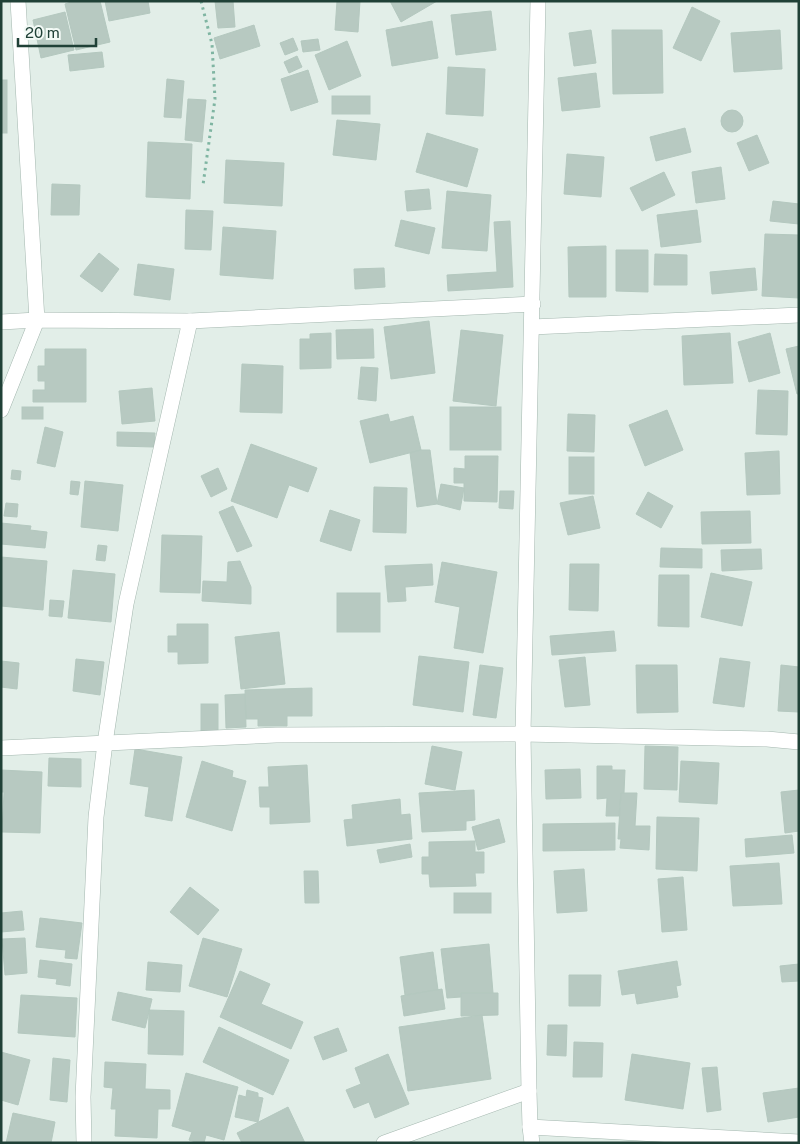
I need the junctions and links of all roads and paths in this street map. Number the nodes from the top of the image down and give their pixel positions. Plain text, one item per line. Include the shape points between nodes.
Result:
1 (18, 1) edge
2 (201, 1) edge
3 (538, 1) edge
4 (203, 185) dead end
5 (533, 304) junction
6 (799, 315) edge
7 (36, 320) junction
8 (190, 321) junction
9 (1, 322) edge
10 (532, 327) junction
11 (1, 410) edge
12 (523, 734) junction
13 (799, 742) edge
14 (106, 743) junction
15 (1, 748) edge
16 (529, 1091) junction
17 (530, 1127) junction
18 (799, 1142) edge
19 (84, 1143) edge
20 (384, 1143) edge
21 (532, 1143) edge

1 - 7 street
2 - 4 path via 212,44 215,99
3 - 5 street
5 - 8 street
5 - 10 street
6 - 10 street
7 - 8 street
7 - 9 street
7 - 11 street
8 - 14 street via 126,604
10 - 12 street
12 - 13 street
12 - 14 street via 276,734
12 - 16 street
14 - 15 street
14 - 19 street via 96,817 83,1097
16 - 17 street
16 - 20 street
17 - 18 street
17 - 21 street

